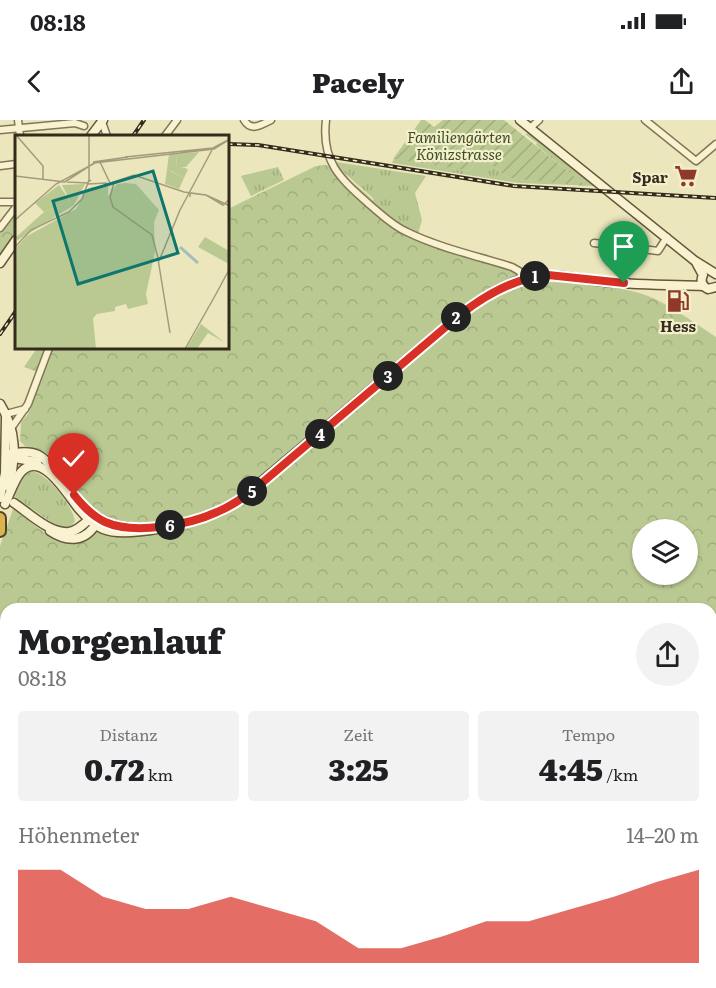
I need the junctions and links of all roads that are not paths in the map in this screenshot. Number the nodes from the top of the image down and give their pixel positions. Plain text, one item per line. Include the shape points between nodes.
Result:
1 (18, 120) edge
2 (177, 120) edge
3 (244, 120) edge
4 (271, 120) edge
5 (326, 120) edge
6 (520, 120) edge
7 (539, 120) edge
8 (645, 120) edge
9 (103, 121) edge
10 (84, 126) dead end
11 (530, 128) junction
12 (19, 129) junction
13 (0, 130) edge
14 (20, 135) edge
15 (93, 135) edge
16 (166, 135) edge
17 (716, 144) edge
18 (15, 164) edge
19 (0, 166) edge
20 (15, 209) edge
21 (0, 228) edge
22 (667, 237) junction
23 (15, 241) edge
24 (594, 243) dead end
25 (0, 263) edge
26 (707, 277) edge
27 (525, 279) junction
28 (716, 287) edge
29 (48, 350) edge
30 (0, 404) edge
31 (25, 409) junction
32 (6, 414) junction
33 (12, 427) junction
34 (10, 457) junction
35 (0, 472) edge
36 (52, 474) junction
37 (66, 492) junction
38 (6, 502) edge
39 (0, 518) edge
40 (39, 520) junction
41 (94, 520) junction
42 (78, 528) junction
43 (0, 531) edge

1 - 12 street
2 - 16 street
3 - 4 street via 253,127
5 - 27 street via 326,146 334,169 392,223 417,236 512,267
6 - 11 main road
7 - 11 street
8 - 17 street via 696,161
9 - 15 main road
10 - 12 street via 75,123
11 - 22 main road
12 - 13 street
12 - 14 street
18 - 19 street
20 - 21 street
22 - 24 street via 658,251
22 - 26 main road
23 - 25 main road
26 - 27 main road via 685,285 548,275
26 - 28 main road via 711,289
27 - 41 main road via 493,293 461,314 243,497 217,512 130,532 110,531
29 - 31 street
30 - 32 main road
31 - 32 street
31 - 33 street
32 - 33 main road
32 - 34 main road
33 - 34 main road
34 - 35 main road
34 - 36 main road via 38,462
34 - 38 main road via 5,473
34 - 41 main road via 23,452 46,458
36 - 37 main road
36 - 38 main road via 38,466 25,468
37 - 41 main road
37 - 42 main road via 78,516
38 - 39 main road
38 - 40 main road
39 - 43 highway
40 - 41 main road via 69,540 84,536
40 - 42 main road via 60,531
41 - 42 main road

